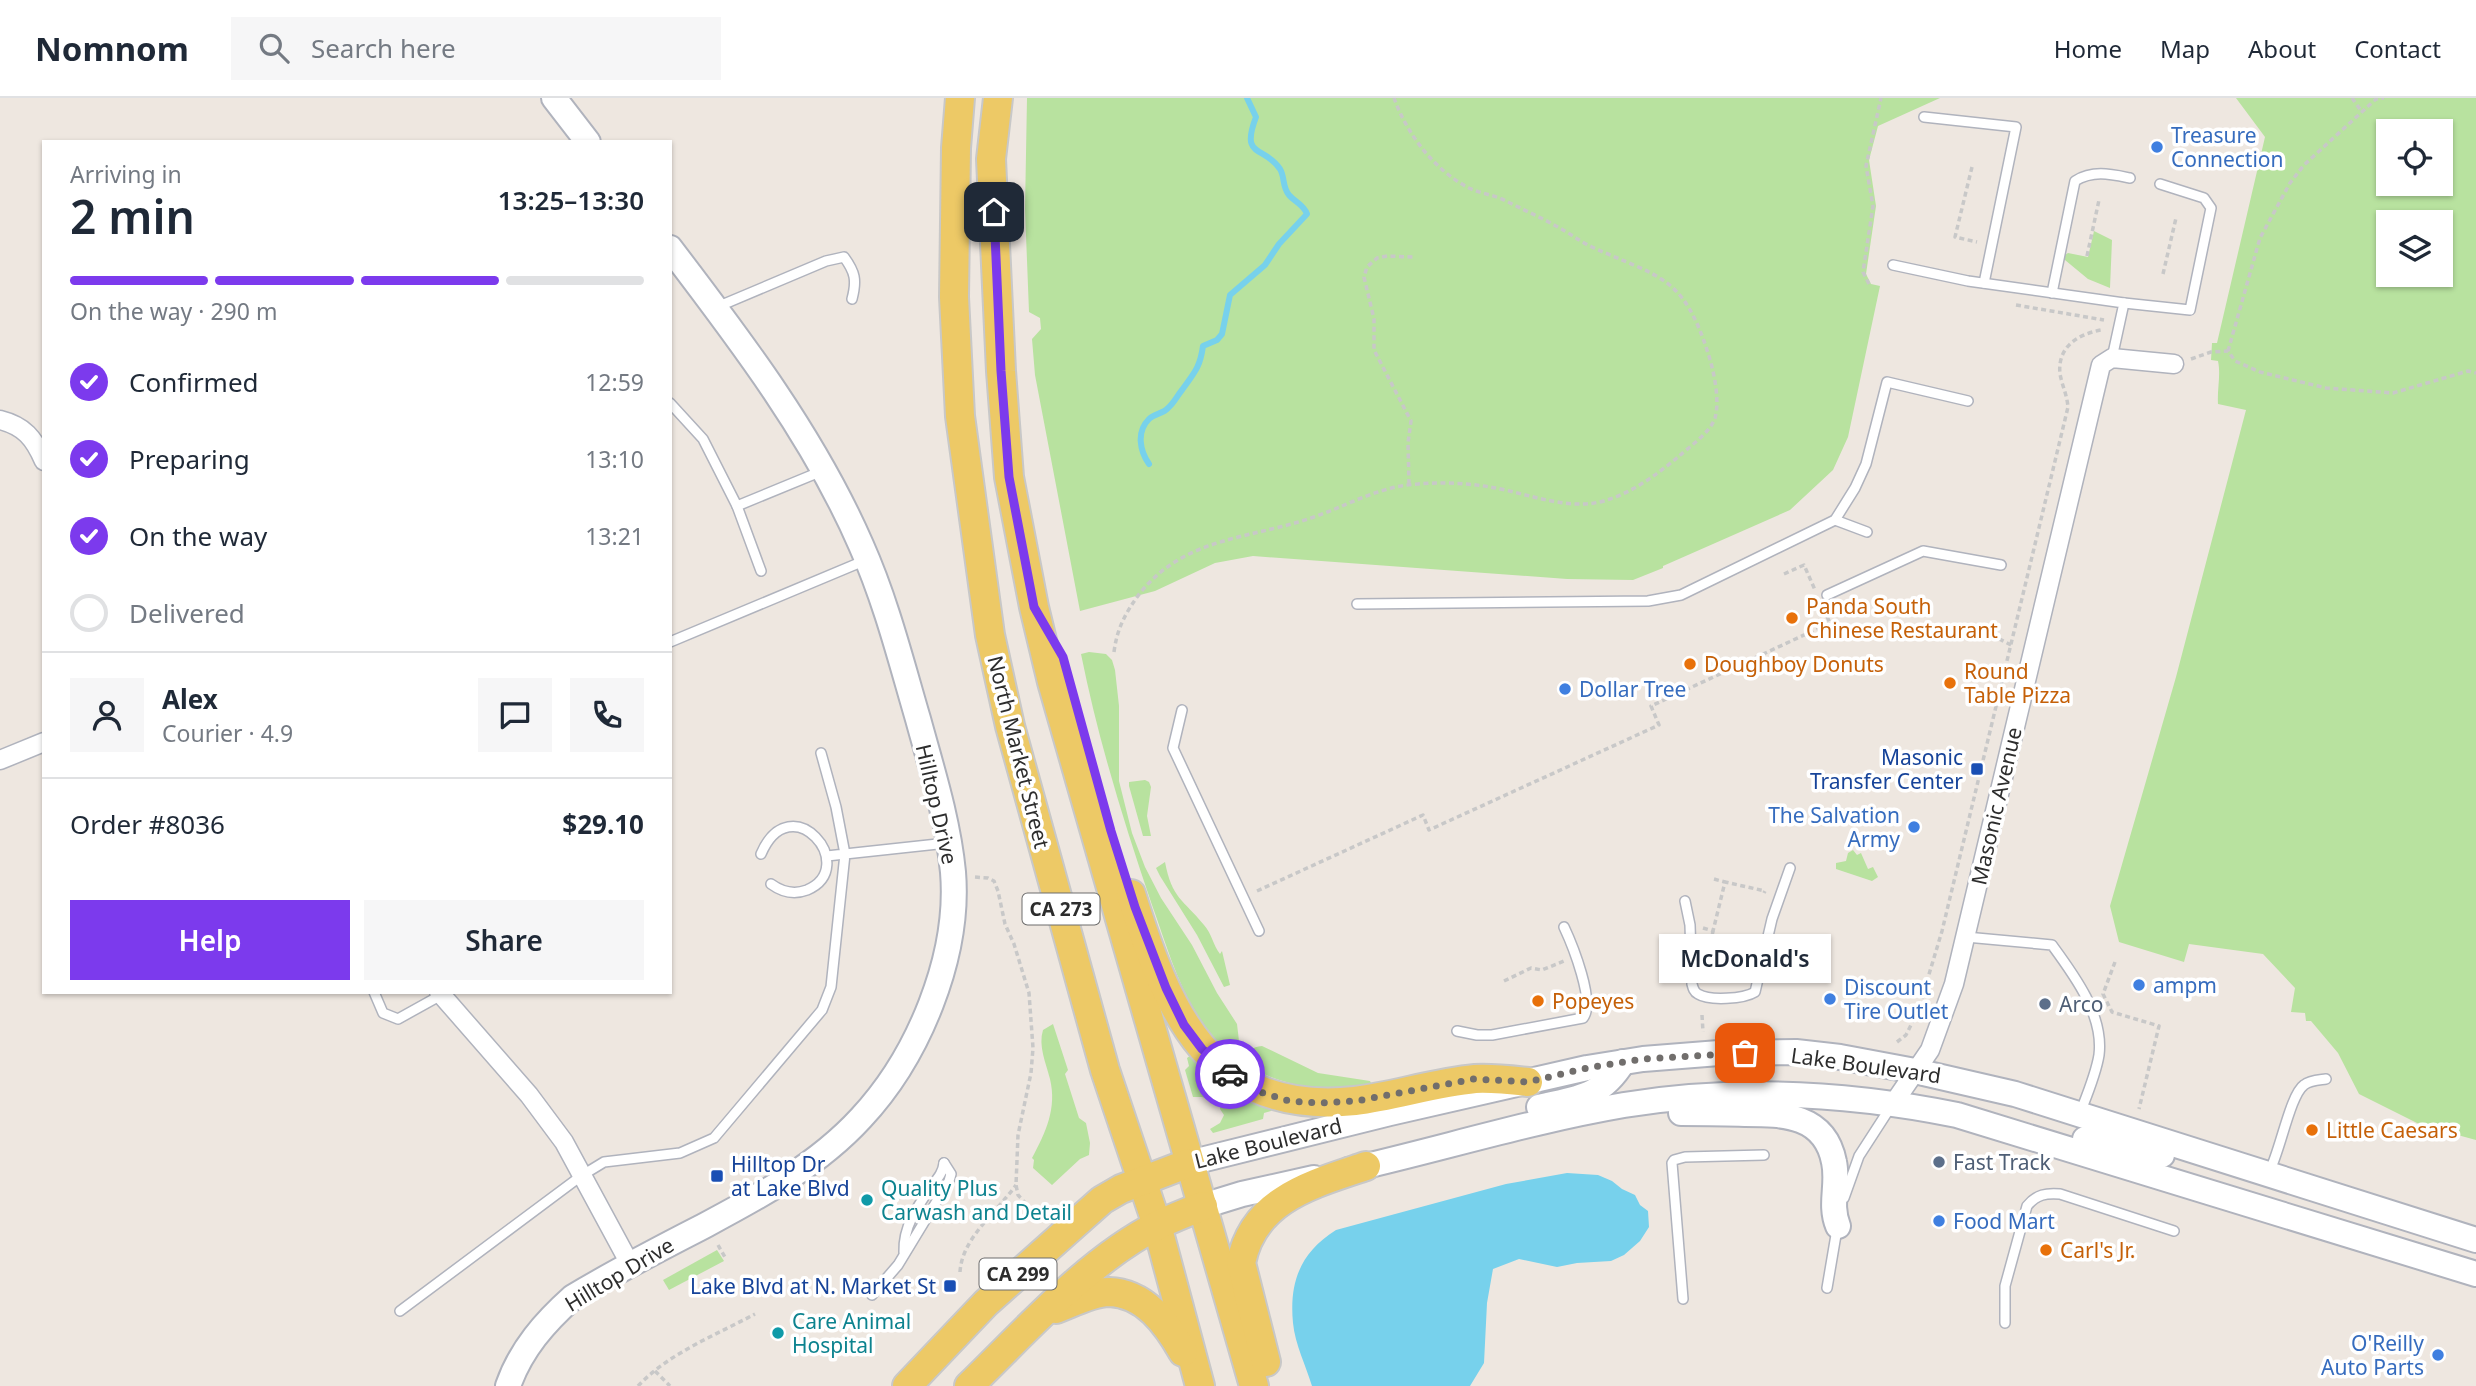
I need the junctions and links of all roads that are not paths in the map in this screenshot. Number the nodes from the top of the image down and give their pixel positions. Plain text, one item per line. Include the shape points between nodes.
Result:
1 (554, 98) edge
2 (960, 98) edge
3 (998, 98) edge
4 (1924, 117) dead end
5 (586, 140) edge
6 (2130, 178) dead end
7 (2160, 184) dead end
8 (672, 251) edge
9 (1892, 265) dead end
10 (1984, 283) junction
11 (2052, 293) junction
12 (852, 299) dead end
13 (2124, 303) junction
14 (716, 308) junction
15 (2112, 358) junction
16 (2174, 365) road end
17 (1968, 401) dead end
18 (672, 404) edge
19 (0, 420) edge
20 (42, 457) edge
21 (824, 471) junction
22 (737, 506) junction
23 (1835, 520) junction
24 (1867, 531) dead end
25 (867, 560) junction
26 (2001, 565) dead end
27 (761, 571) dead end
28 (1826, 595) dead end
29 (1357, 604) dead end
30 (1034, 607) junction
31 (672, 641) edge
32 (1182, 710) dead end
33 (42, 743) edge
34 (821, 754) dead end
35 (0, 760) edge
36 (949, 843) junction
37 (761, 854) dead end
38 (845, 854) junction
39 (827, 856) junction
40 (1790, 868) dead end
41 (771, 884) dead end
42 (1685, 901) dead end
43 (1564, 927) dead end
44 (1259, 930) dead end
45 (1966, 937) junction
46 (375, 994) edge
47 (440, 994) edge
48 (443, 994) edge
49 (1457, 1031) dead end
50 (1623, 1062) junction
51 (1915, 1071) junction
52 (2326, 1079) dead end
53 (1528, 1082) junction
54 (1654, 1102) junction
55 (1893, 1104) junction
56 (2080, 1115) junction
57 (2046, 1141) junction
58 (2171, 1145) junction
59 (1428, 1149) junction
60 (1764, 1155) dead end
61 (1189, 1163) junction
62 (1366, 1166) junction
63 (581, 1176) junction
64 (2275, 1177) junction
65 (1143, 1180) junction
66 (2190, 1186) junction
67 (1203, 1206) junction
68 (2291, 1218) junction
69 (2420, 1222) junction
70 (1157, 1225) junction
71 (1838, 1226) junction
72 (2174, 1231) dead end
73 (2476, 1240) edge
74 (904, 1254) junction
75 (630, 1264) junction
76 (2476, 1274) edge
77 (1828, 1289) dead end
78 (872, 1295) dead end
79 (1683, 1299) dead end
80 (401, 1311) dead end
81 (1046, 1313) junction
82 (2004, 1323) dead end
83 (1200, 1384) edge
84 (508, 1386) edge
85 (907, 1386) edge
86 (969, 1386) edge
87 (1254, 1386) edge
88 (1269, 1386) edge

1 - 5 main road
2 - 65 main road, North Market Street / CA 273 via 955,324 960,416 990,635 1010,726 1105,1070
3 - 30 main road, CA 273 via 991,159 1001,371 1009,477
4 - 10 lane via 2016,127
6 - 11 lane via 2103,173 2075,181
7 - 13 lane via 2204,198 2211,208 2189,310
8 - 14 main road, Hilltop Drive
9 - 10 lane
10 - 11 lane
11 - 13 lane
12 - 14 lane via 854,271 844,257
13 - 15 lane
14 - 21 main road, Hilltop Drive
15 - 16 street
15 - 45 street, Masonic Avenue via 2101,365 2094,389
17 - 23 lane via 1887,382 1866,464
18 - 22 lane via 703,439
19 - 20 street via 32,437
21 - 22 lane
21 - 25 main road, Hilltop Drive
22 - 27 lane
23 - 24 lane
23 - 29 lane via 1681,595 1648,601
25 - 31 lane
25 - 36 main road, Hilltop Drive via 905,675
26 - 28 lane via 1923,551
30 - 53 main road via 1063,657 1111,831 1166,988 1184,1025 1214,1061 1257,1091 1289,1101 1356,1101 1474,1079
30 - 61 main road, CA 273
32 - 44 lane via 1173,748
33 - 35 street
34 - 38 lane
36 - 38 lane
36 - 75 main road, Hilltop Drive via 951,927 935,992 917,1037 881,1096 832,1148 790,1178
37 - 39 lane via 774,833 796,827 817,836
38 - 39 lane
38 - 63 lane via 831,987 822,1010 714,1138 680,1153 604,1162
39 - 41 lane via 822,876 807,890 786,892
40 - 42 lane via 1752,995 1718,998 1694,990
43 - 49 lane via 1587,1004 1583,1018 1492,1035
45 - 51 street, Masonic Avenue via 1944,1014 1930,1050
45 - 56 lane via 2052,945 2069,968 2095,1015 2099,1054
46 - 47 lane via 383,1013 398,1019
48 - 63 street via 564,1142
50 - 51 main road, Lake Boulevard via 1796,1052
50 - 53 main road, Lake Boulevard
50 - 59 main road via 1595,1093 1462,1127
51 - 55 street, Masonic Avenue
51 - 56 main road, Lake Boulevard via 1967,1081
52 - 64 lane via 2308,1082 2298,1092 2276,1159
53 - 61 main road, Lake Boulevard
54 - 55 main road, Lake Boulevard via 1762,1093
54 - 59 main road, Lake Boulevard
54 - 71 main road via 1681,1113 1789,1116 1816,1128 1835,1164 1832,1205
55 - 57 main road, Lake Boulevard via 1956,1115
55 - 71 lane via 1853,1171
56 - 58 main road, Lake Boulevard
57 - 58 main road via 2081,1138 2160,1156
57 - 66 main road, Lake Boulevard
58 - 64 main road, Lake Boulevard
59 - 62 main road, Lake Boulevard
60 - 79 lane via 1674,1160
61 - 65 main road, Lake Boulevard
61 - 67 main road, CA 273
62 - 67 main road, Lake Boulevard
62 - 88 main road via 1309,1185 1279,1203 1259,1220 1243,1248 1241,1263
63 - 75 street
63 - 80 lane
64 - 66 main road via 2203,1175
64 - 69 main road, Lake Boulevard
65 - 70 main road, North Market Street / CA 273
65 - 85 main road, Lake Boulevard / CA 299 via 1086,1213 986,1303
66 - 68 main road, Lake Boulevard
67 - 70 main road, Lake Boulevard / CA 299
67 - 87 main road, CA 273
68 - 69 main road via 2320,1211 2398,1230
68 - 76 main road, Lake Boulevard
69 - 73 main road, Lake Boulevard
70 - 81 main road, Lake Boulevard / CA 299 via 1080,1278
70 - 83 main road, North Market Street / CA 273
71 - 77 lane
72 - 82 lane via 2060,1195 2046,1193 2031,1201 2006,1286
74 - 74 lane via 949,1181 944,1163 915,1210 904,1238
74 - 78 lane
75 - 84 main road, Hilltop Drive via 573,1297 550,1318 532,1339
81 - 83 main road via 1108,1292 1129,1296 1157,1313
81 - 86 main road, Lake Boulevard / CA 299

